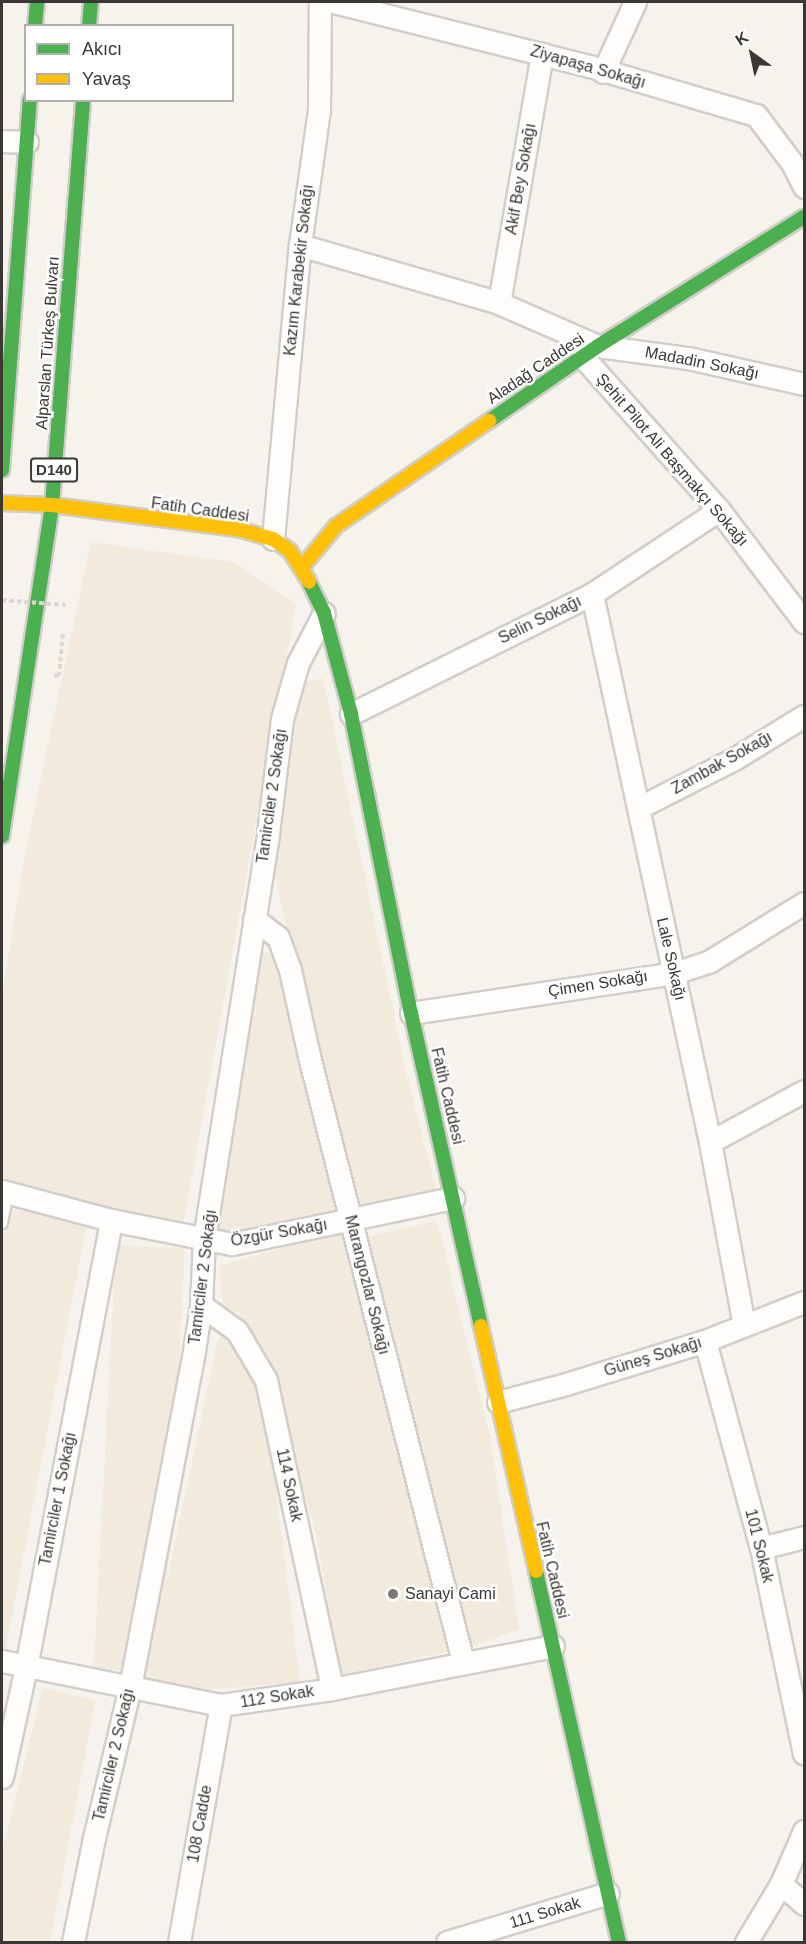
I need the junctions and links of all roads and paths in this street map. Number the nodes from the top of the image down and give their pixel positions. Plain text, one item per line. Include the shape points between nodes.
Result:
1 (37, 2) edge
2 (91, 2) edge
3 (320, 2) edge
4 (334, 2) edge
5 (635, 2) edge
6 (35, 24) edge
7 (89, 24) edge
8 (542, 54) junction
9 (603, 72) junction
10 (30, 102) edge
11 (83, 102) edge
12 (2, 141) edge
13 (27, 142) junction
14 (804, 187) edge
15 (804, 217) edge
16 (300, 245) junction
17 (499, 303) junction
18 (590, 352) junction
19 (804, 384) edge
20 (2, 470) edge
21 (2, 503) edge
22 (52, 505) junction
23 (719, 510) junction
24 (273, 539) junction
25 (302, 567) junction
26 (592, 594) junction
27 (2, 600) edge
28 (37, 602) junction
29 (66, 605) dead end
30 (324, 613) junction
31 (804, 622) edge
32 (351, 714) junction
33 (804, 716) edge
34 (638, 808) junction
35 (2, 836) edge
36 (804, 903) edge
37 (254, 919) junction
38 (674, 973) junction
39 (411, 1013) junction
40 (804, 1091) edge
41 (710, 1142) junction
42 (4, 1192) edge
43 (453, 1198) junction
44 (111, 1220) junction
45 (351, 1220) junction
46 (2, 1223) edge
47 (204, 1239) junction
48 (804, 1302) edge
49 (201, 1305) junction
50 (744, 1325) junction
51 (705, 1341) junction
52 (498, 1402) junction
53 (804, 1537) edge
54 (761, 1548) junction
55 (552, 1646) junction
56 (2, 1661) edge
57 (463, 1662) junction
58 (26, 1667) junction
59 (130, 1687) junction
60 (332, 1689) junction
61 (221, 1705) junction
62 (804, 1754) edge
63 (2, 1778) edge
64 (804, 1832) edge
65 (781, 1884) junction
66 (608, 1893) junction
67 (804, 1904) edge
68 (501, 1935) edge
69 (73, 1942) edge
70 (179, 1942) edge
71 (447, 1942) edge
72 (619, 1942) edge
73 (746, 1942) edge

1 - 6 main road
2 - 7 main road
3 - 16 street, Kazım Karabekir Sokağı via 319,110
4 - 8 street, Ziyapaşa Sokağı
5 - 9 street
8 - 9 street, Ziyapaşa Sokağı
8 - 17 street, Akif Bey Sokağı
9 - 14 street, Ziyapaşa Sokağı via 756,115 792,163
10 - 13 main road
11 - 22 main road, Alparslan Türkeş Bulvarı / D140
12 - 13 street
13 - 20 main road
15 - 18 main road, Aladağ Caddesi
16 - 17 street, Şehit Pilot Ali Başmakçı Sokağı
16 - 24 street, Kazım Karabekir Sokağı
17 - 18 street, Şehit Pilot Ali Başmakçı Sokağı
18 - 19 street, Madadin Sokağı via 688,358
18 - 23 street, Şehit Pilot Ali Başmakçı Sokağı
18 - 25 main road, Aladağ Caddesi via 336,526
21 - 22 main road, Fatih Caddesi
22 - 24 main road, Fatih Caddesi via 238,529
22 - 28 main road, Alparslan Türkeş Bulvarı / D140
23 - 26 street, Selin Sokağı
23 - 31 street, Şehit Pilot Ali Başmakçı Sokağı
24 - 25 main road, Fatih Caddesi via 290,551
25 - 30 main road, Fatih Caddesi
26 - 32 street, Selin Sokağı
26 - 34 street, Lale Sokağı
27 - 28 path, bridge
28 - 29 path, bridge
28 - 35 main road, Alparslan Türkeş Bulvarı / D140
30 - 32 main road, Fatih Caddesi
30 - 37 street, Tamirciler 2 Sokağı via 298,663 282,718
32 - 39 main road, Fatih Caddesi
33 - 34 street, Zambak Sokağı via 734,759
34 - 38 street, Lale Sokağı
36 - 38 street, Çimen Sokağı via 710,960
37 - 45 street, Marangozlar Sokağı via 278,937 290,970
37 - 47 street, Tamirciler 2 Sokağı
38 - 39 street, Çimen Sokağı
38 - 41 street, Lale Sokağı
39 - 43 main road, Fatih Caddesi
40 - 41 street
41 - 50 street, Lale Sokağı
42 - 44 street, Özgür Sokağı
42 - 46 lane
43 - 45 street, Özgür Sokağı
43 - 52 main road, Fatih Caddesi
44 - 47 street, Özgür Sokağı
44 - 58 street, Tamirciler 1 Sokağı
45 - 47 street, Özgür Sokağı via 232,1244
45 - 57 street, Marangozlar Sokağı
47 - 49 street, Tamirciler 2 Sokağı
48 - 50 street, Güneş Sokağı
49 - 59 street, Tamirciler 2 Sokağı
49 - 60 street, 114 Sokak via 237,1331 266,1380
50 - 51 street, Güneş Sokağı
51 - 52 street, Güneş Sokağı
51 - 54 street, 101 Sokak
52 - 55 main road, Fatih Caddesi
53 - 54 street
54 - 62 street, 101 Sokak
55 - 57 street, 112 Sokak
55 - 66 main road, Fatih Caddesi
56 - 58 street, 112 Sokak
57 - 60 street, 112 Sokak
58 - 59 street, 112 Sokak
58 - 63 street, Tamirciler 1 Sokağı
59 - 61 street, 112 Sokak
59 - 69 street, Tamirciler 2 Sokağı
60 - 61 street, 112 Sokak
61 - 70 street, 108 Cadde
64 - 65 street
65 - 67 street
65 - 73 street
66 - 68 street, 111 Sokak
66 - 72 main road, Fatih Caddesi
68 - 71 street, 111 Sokak

